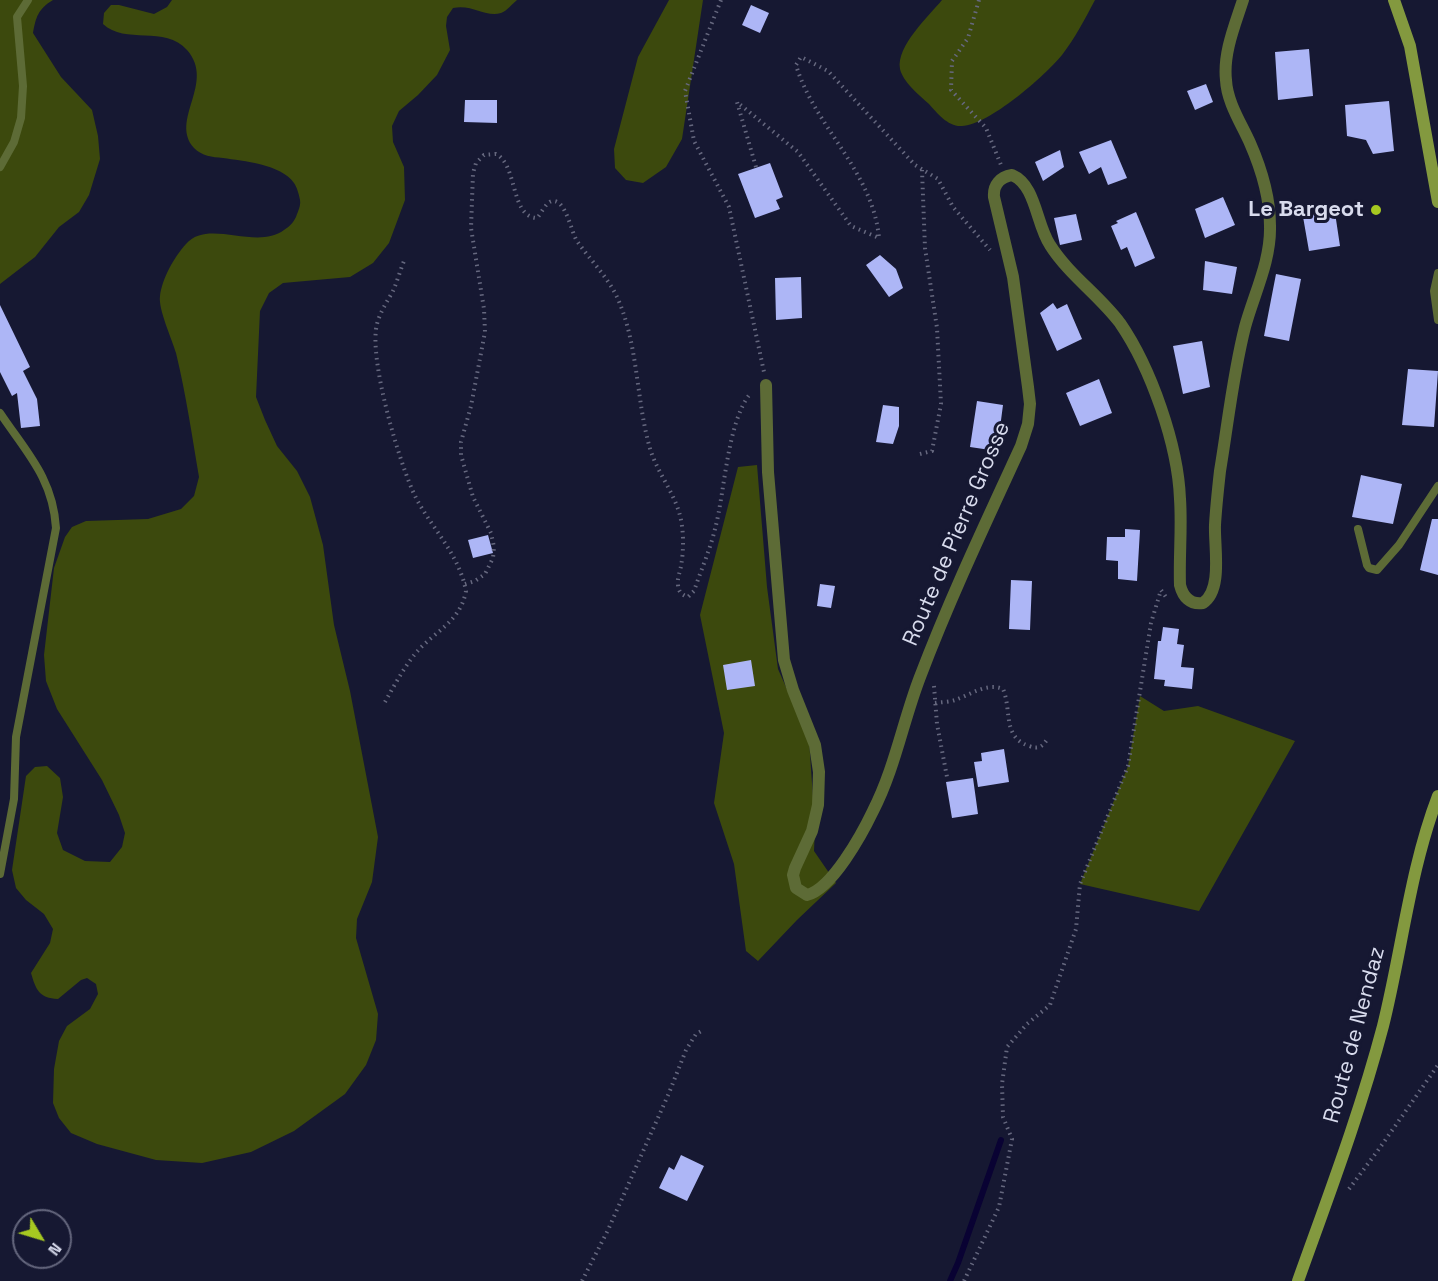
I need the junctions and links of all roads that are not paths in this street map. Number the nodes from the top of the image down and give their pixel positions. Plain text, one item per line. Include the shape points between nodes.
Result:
1 (28, 0) edge
2 (1243, 0) edge
3 (1394, 0) edge
4 (0, 167) edge
5 (1438, 202) edge
6 (1438, 273) edge
7 (1438, 320) edge
8 (766, 385) road end
9 (0, 413) edge
10 (1438, 486) edge
11 (1358, 529) dead end
12 (1438, 796) edge
13 (0, 874) edge
14 (1299, 1281) edge

1 - 4 lane via 17,17 21,118 14,142
2 - 8 street, Route de Pierre Grosse via 1227,55 1226,86 1259,169 1270,214 1270,233 1266,263 1238,359 1217,496 1215,574 1207,600 1192,602 1180,585 1176,463 1145,370 1120,324 1051,247 1025,184 1012,176 1006,177 997,184 994,197 1017,297 1029,395 1028,424 925,663 874,810 849,855 825,883 807,895 799,892 793,875 812,831 819,772 815,745 784,660 768,472
3 - 5 main road via 1410,46
6 - 7 lane via 1434,291
9 - 13 lane via 49,487 56,528 16,737 14,799
10 - 11 lane via 1399,545 1377,570 1367,565
12 - 14 main road, Route de Nendaz via 1413,886 1382,1027

